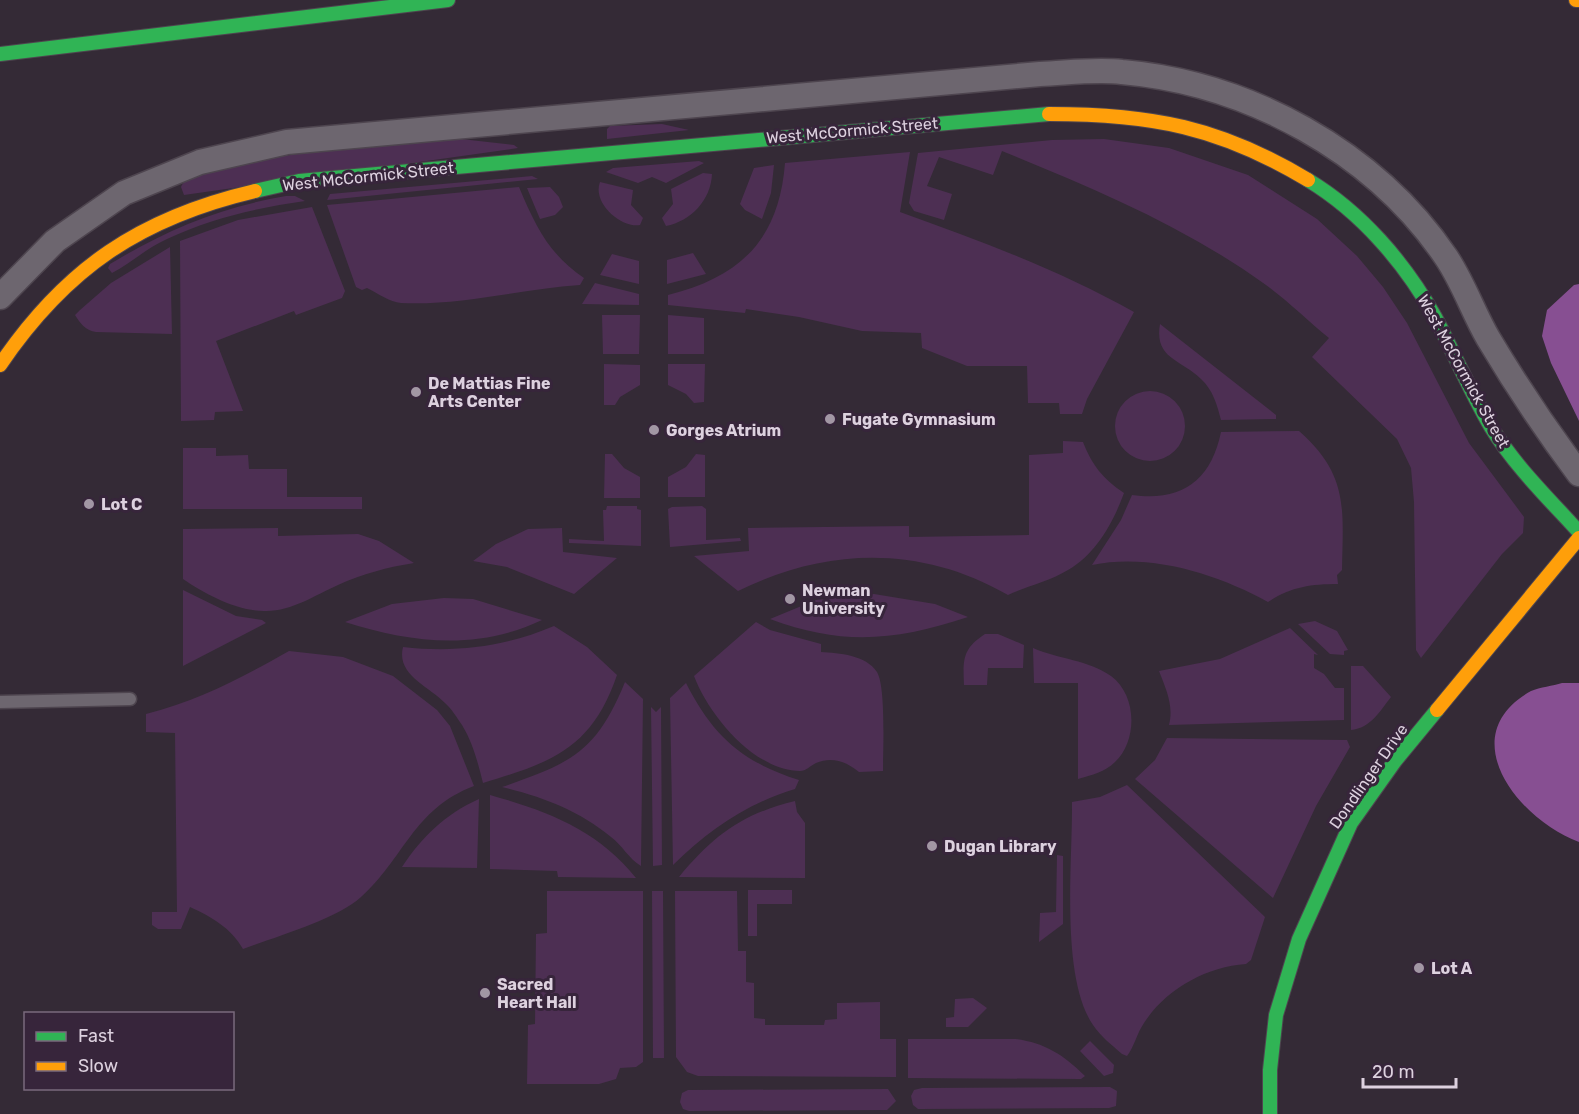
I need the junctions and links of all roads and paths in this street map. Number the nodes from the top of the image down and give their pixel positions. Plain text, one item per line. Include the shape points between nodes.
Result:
1 (448, 0) edge
2 (0, 54) edge
3 (0, 297) edge
4 (0, 365) edge
5 (1579, 474) edge
6 (1579, 532) edge
7 (1579, 538) edge
8 (130, 699) dead end
9 (0, 702) edge
10 (1270, 1114) edge

1 - 2 main road
3 - 5 street via 56,241 124,193 200,162 286,142 1040,74 1121,72 1206,86 1281,115 1342,152 1398,200 1446,258 1499,356
4 - 6 main road, West McCormick Street via 27,325 67,283 119,243 176,214 299,181 1037,114 1164,121 1221,136 1271,160 1329,195 1379,238 1424,297 1504,446
7 - 10 main road, Dondlinger Drive via 1395,761 1351,823 1299,939 1276,1015
8 - 9 lane

